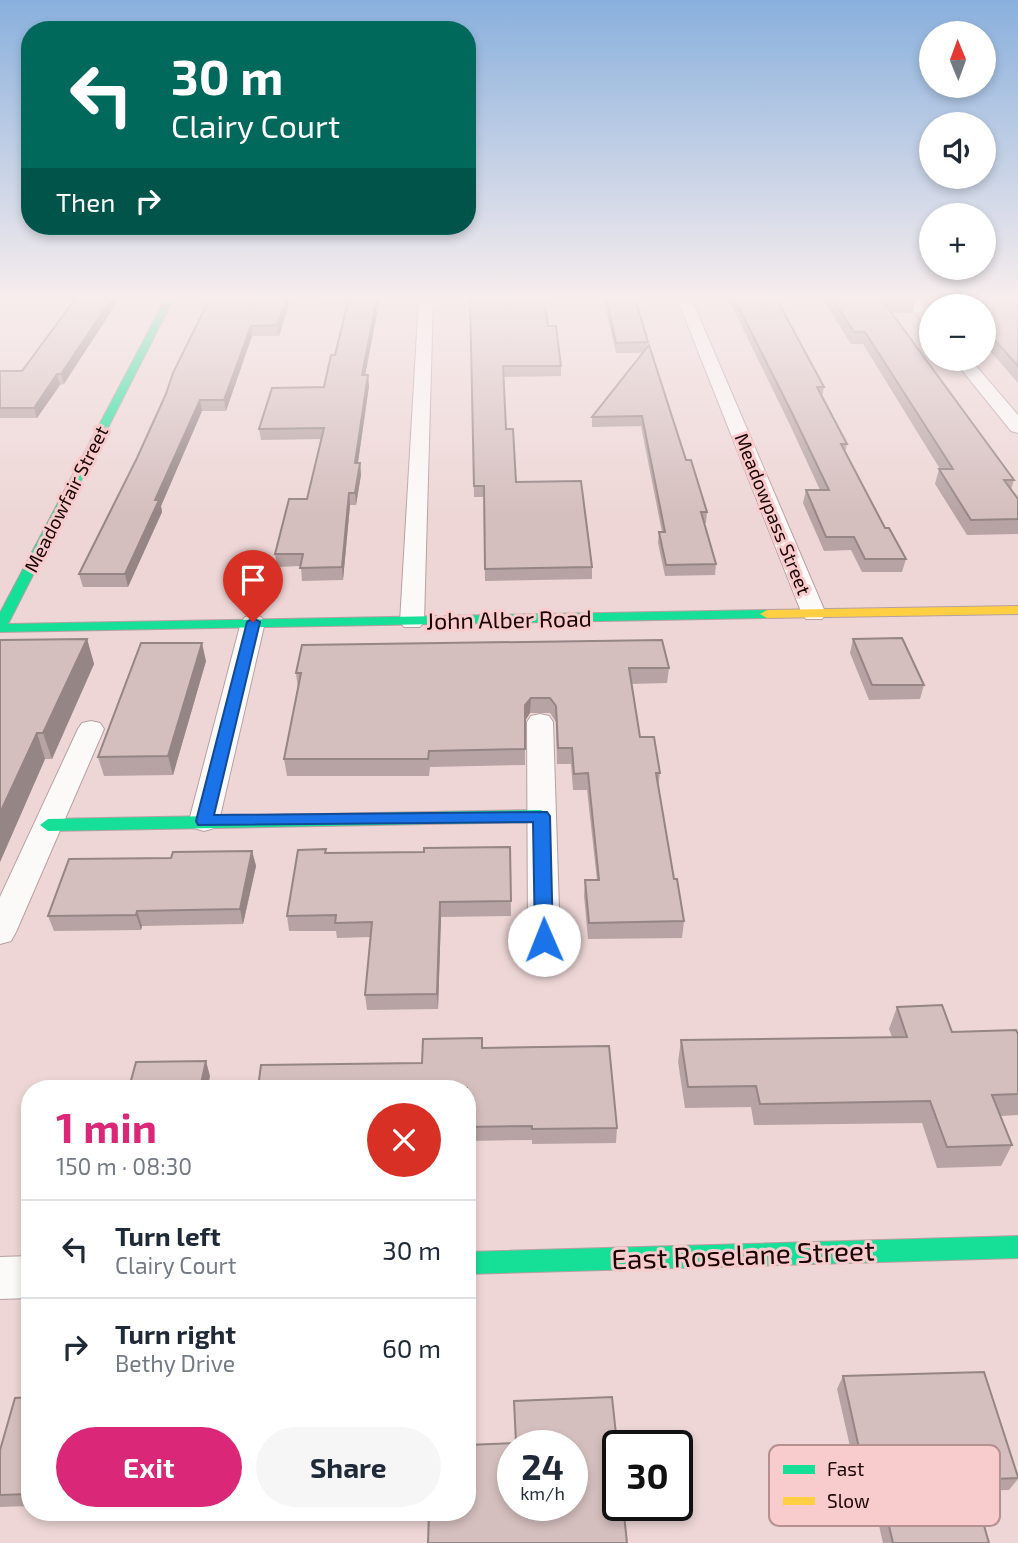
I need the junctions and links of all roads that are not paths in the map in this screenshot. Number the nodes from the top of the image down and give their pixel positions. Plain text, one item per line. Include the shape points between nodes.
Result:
1 (133, 370) edge
2 (423, 370) edge
3 (714, 370) edge
4 (971, 371) edge
5 (1018, 427) edge
6 (1018, 610) edge
7 (814, 614) junction
8 (253, 622) junction
9 (412, 622) junction
10 (0, 627) edge
11 (540, 722) dead end
12 (91, 729) dead end
13 (541, 816) junction
14 (204, 821) junction
15 (48, 825) junction
16 (0, 932) edge
17 (544, 940) dead end
18 (1018, 1247) edge
19 (476, 1263) edge
20 (0, 1278) edge
21 (21, 1278) edge

1 - 10 street, Meadowfair Street
2 - 9 street
3 - 7 street, Meadowpass Street
4 - 5 street
6 - 7 street, John Alber Road
7 - 9 street, John Alber Road
8 - 9 street, John Alber Road
8 - 10 street, John Alber Road
8 - 14 street
11 - 13 street
12 - 15 street
13 - 14 street
13 - 17 street
14 - 15 street
15 - 16 street
18 - 19 street, East Roselane Street
20 - 21 street

